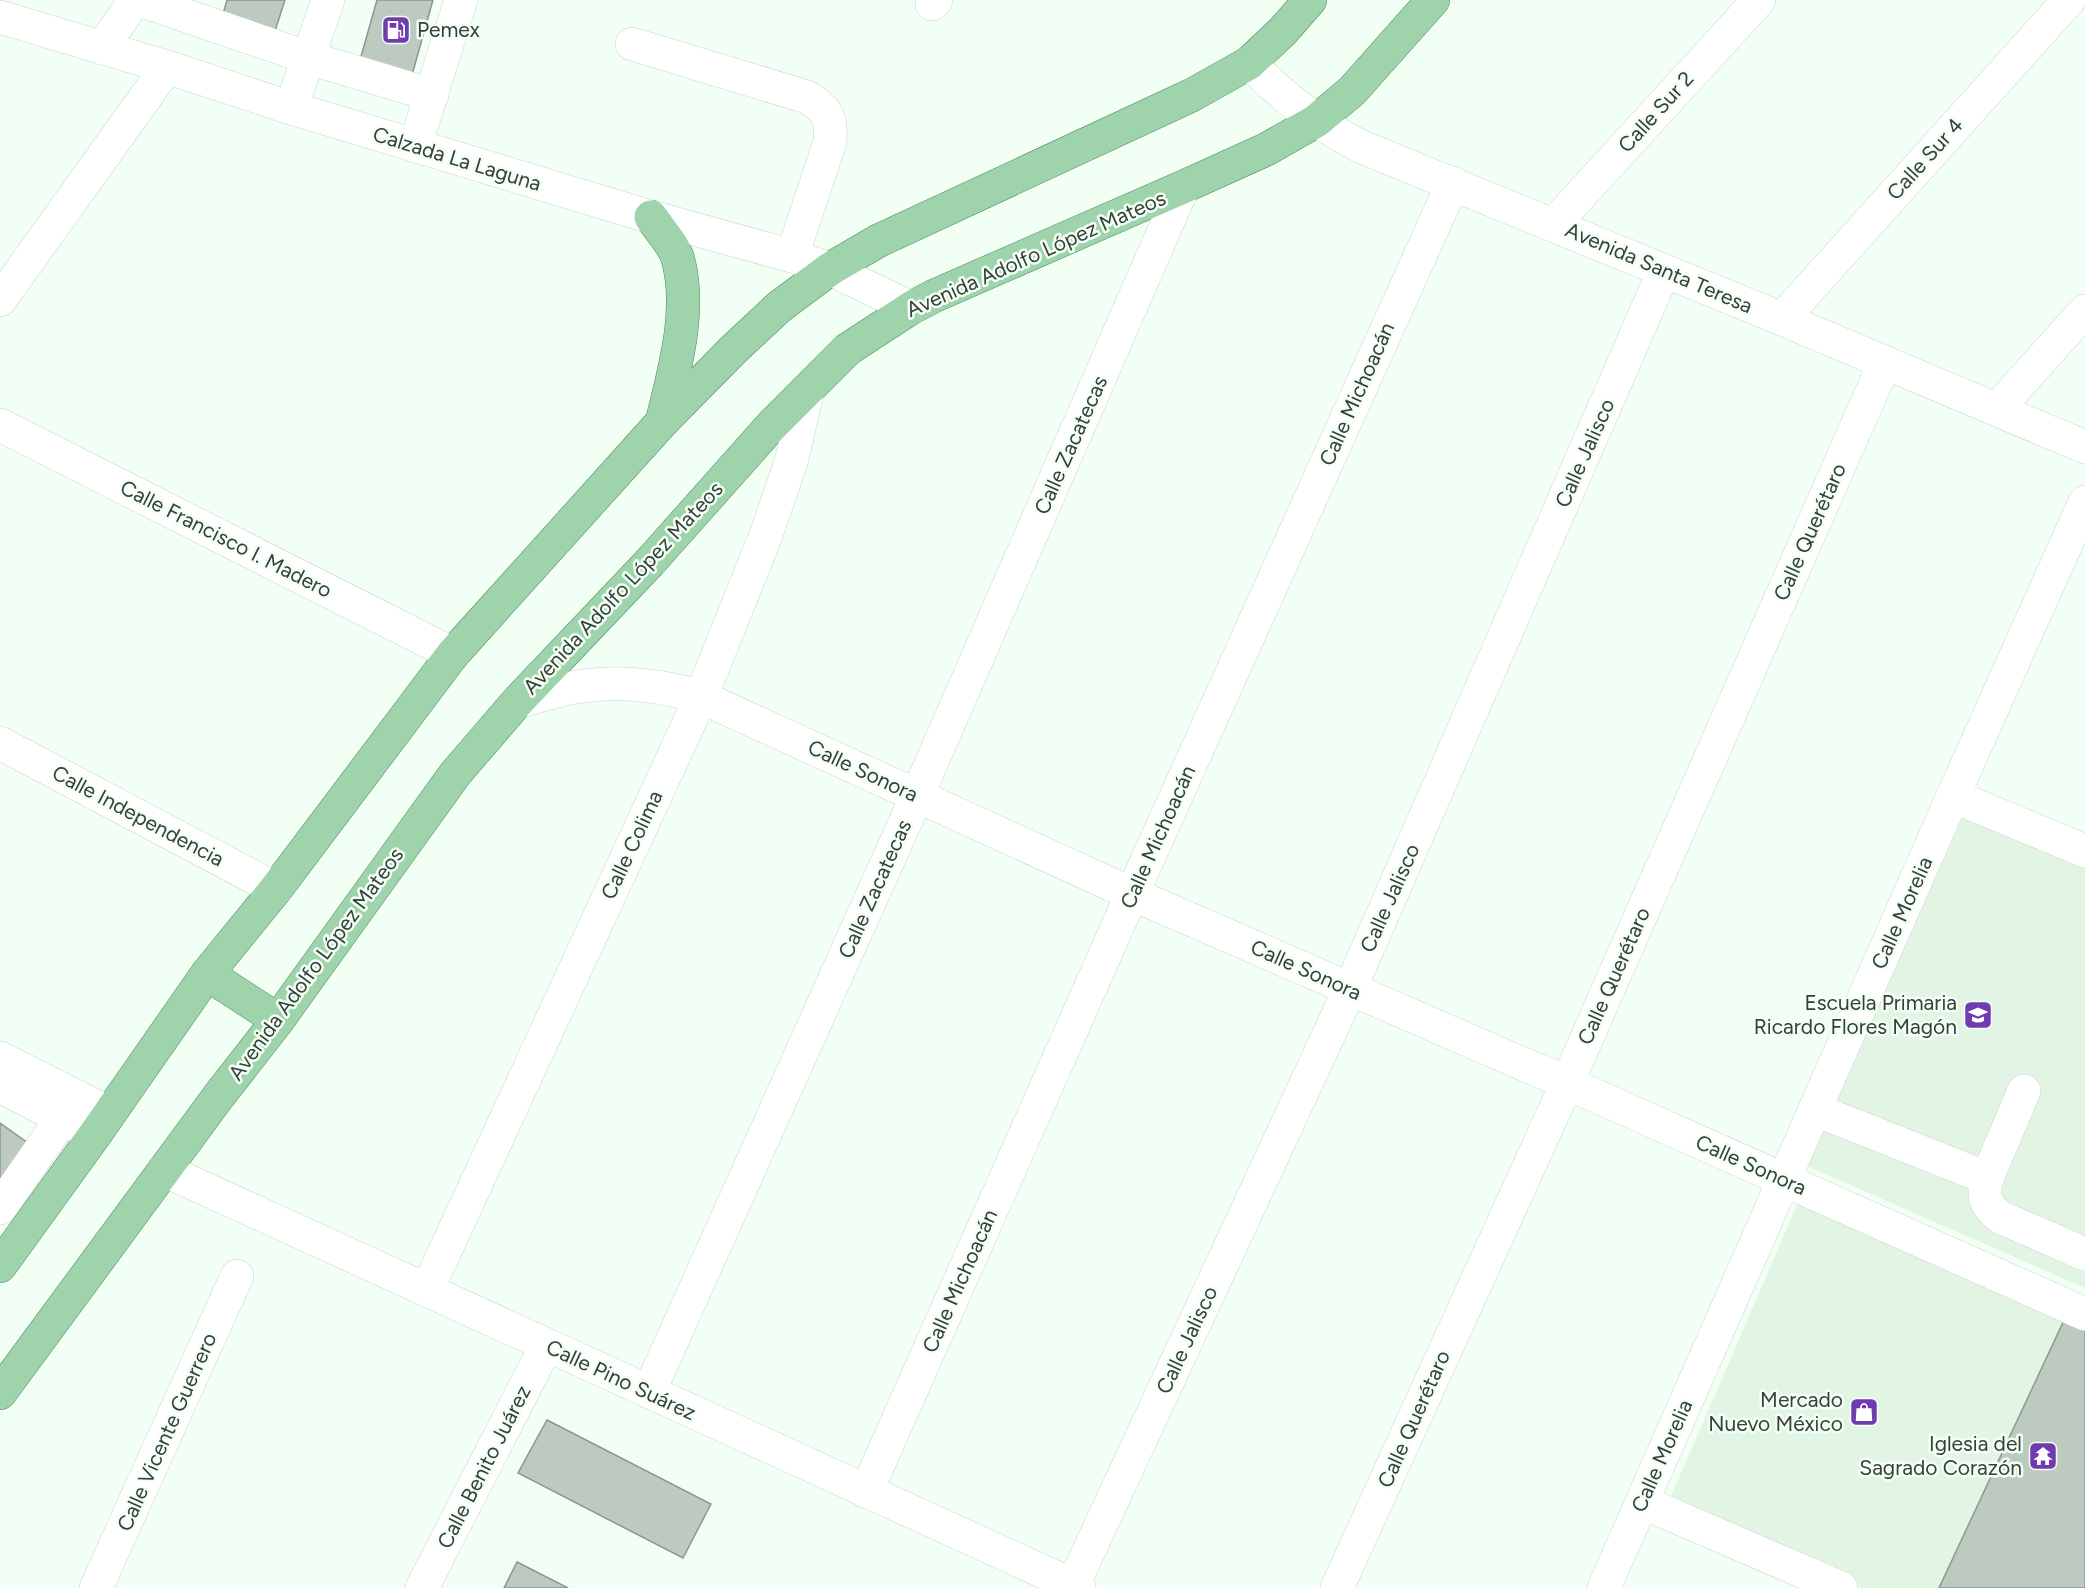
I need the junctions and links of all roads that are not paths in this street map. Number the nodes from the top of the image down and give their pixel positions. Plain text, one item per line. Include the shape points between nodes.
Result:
1 (135, 0) edge
2 (140, 0) edge
3 (328, 0) edge
4 (461, 0) edge
5 (1310, 0) edge
6 (1432, 0) edge
7 (1759, 0) edge
8 (2069, 0) edge
9 (0, 17) edge
10 (632, 44) dead end
11 (102, 48) junction
12 (309, 58) junction
13 (1249, 63) junction
14 (167, 68) junction
15 (432, 95) junction
16 (291, 108) junction
17 (1316, 121) junction
18 (415, 146) junction
19 (1452, 183) junction
20 (1184, 187) junction
21 (651, 218) junction
22 (1554, 224) junction
23 (792, 256) junction
24 (830, 269) junction
25 (1664, 272) junction
26 (0, 300) edge
27 (910, 308) junction
28 (2085, 311) edge
29 (1782, 319) junction
30 (1885, 362) junction
31 (808, 390) junction
32 (1997, 410) junction
33 (662, 423) junction
34 (0, 425) edge
35 (2085, 447) edge
36 (2085, 502) edge
37 (453, 654) junction
38 (701, 697) junction
39 (517, 702) junction
40 (0, 742) edge
41 (917, 796) junction
42 (1953, 796) junction
43 (2085, 851) edge
44 (276, 889) junction
45 (1132, 894) junction
46 (207, 974) junction
47 (1350, 989) junction
48 (278, 1020) junction
49 (0, 1058) edge
50 (1568, 1083) junction
51 (0, 1086) edge
52 (2024, 1091) dead end
53 (69, 1108) junction
54 (1816, 1110) junction
55 (102, 1125) junction
56 (164, 1170) junction
57 (1987, 1178) junction
58 (1785, 1180) junction
59 (0, 1208) edge
60 (2085, 1254) edge
61 (0, 1266) edge
62 (237, 1276) dead end
63 (427, 1290) junction
64 (2085, 1314) edge
65 (546, 1346) junction
66 (649, 1392) junction
67 (0, 1393) edge
68 (866, 1492) junction
69 (1642, 1502) junction
70 (1021, 1576) edge
71 (1076, 1587) edge
72 (96, 1588) edge
73 (422, 1588) edge
74 (1337, 1588) edge
75 (1604, 1588) edge
76 (1841, 1588) edge

1 - 11 street
2 - 12 street
3 - 12 street
4 - 15 street
5 - 13 main road
6 - 17 main road, Avenida Adolfo López Mateos via 1352,91
7 - 22 street, Calle Sur 2
8 - 29 street, Calle Sur 4
9 - 11 street, Calzada La Laguna
10 - 23 street via 807,98 827,112 830,142
11 - 14 street, Calzada La Laguna
12 - 15 street
12 - 16 street
13 - 17 street, Avenida Santa Teresa via 1279,93
13 - 24 main road via 1192,95 921,221
14 - 16 street, Calzada La Laguna
14 - 26 street
15 - 18 street
16 - 18 street, Calzada La Laguna
17 - 19 street, Avenida Santa Teresa via 1362,147
17 - 20 main road, Avenida Adolfo López Mateos via 1267,149
18 - 21 street, Calzada La Laguna
19 - 22 street, Avenida Santa Teresa
19 - 45 street, Calle Michoacán
20 - 27 main road, Avenida Adolfo López Mateos
20 - 41 street, Calle Zacatecas
21 - 23 street, Calzada La Laguna
21 - 33 main road via 676,254 682,280 682,326
22 - 25 street, Avenida Santa Teresa
23 - 24 street, Calzada La Laguna
24 - 27 street, Calzada La Laguna
24 - 33 main road via 779,307
25 - 29 street, Avenida Santa Teresa
25 - 47 street, Calle Jalisco
27 - 31 main road, Avenida Adolfo López Mateos via 848,349
28 - 32 street
29 - 30 street, Avenida Santa Teresa
30 - 32 street, Avenida Santa Teresa
30 - 50 street, Calle Querétaro
31 - 38 street, Calle Colima via 791,462 766,535
31 - 39 main road, Avenida Adolfo López Mateos
32 - 35 street, Avenida Santa Teresa
33 - 37 main road
34 - 37 street, Calle Francisco I. Madero
36 - 42 street, Calle Morelia
37 - 44 main road
38 - 39 street, Calle Sonora via 620,684 576,687
38 - 41 street, Calle Sonora
38 - 63 street, Calle Colima
39 - 48 main road, Avenida Adolfo López Mateos via 455,774
40 - 44 street, Calle Independencia
41 - 45 street, Calle Sonora
41 - 66 street, Calle Zacatecas
42 - 43 street
42 - 54 street, Calle Morelia
44 - 46 main road
45 - 47 street, Calle Sonora
45 - 68 street, Calle Michoacán
46 - 48 main road
46 - 55 main road
47 - 50 street, Calle Sonora
47 - 71 street, Calle Jalisco
48 - 56 main road, Avenida Adolfo López Mateos
49 - 53 street
50 - 58 street, Calle Sonora
50 - 74 street, Calle Querétaro
51 - 53 street
52 - 57 street
53 - 55 street
53 - 59 street
54 - 57 street
54 - 58 street, Calle Morelia
55 - 61 main road
56 - 63 street, Calle Pino Suárez
56 - 67 main road, Avenida Adolfo López Mateos
57 - 60 street via 1984,1191 1990,1210
58 - 64 street, Calle Sonora
58 - 69 street, Calle Morelia
62 - 72 street, Calle Vicente Guerrero
63 - 65 street, Calle Pino Suárez
65 - 66 street, Calle Pino Suárez
65 - 73 street, Calle Benito Juárez
66 - 68 street, Calle Pino Suárez
68 - 70 street, Calle Pino Suárez
69 - 75 street, Calle Morelia
69 - 76 street
70 - 71 street, Calle Pino Suárez

